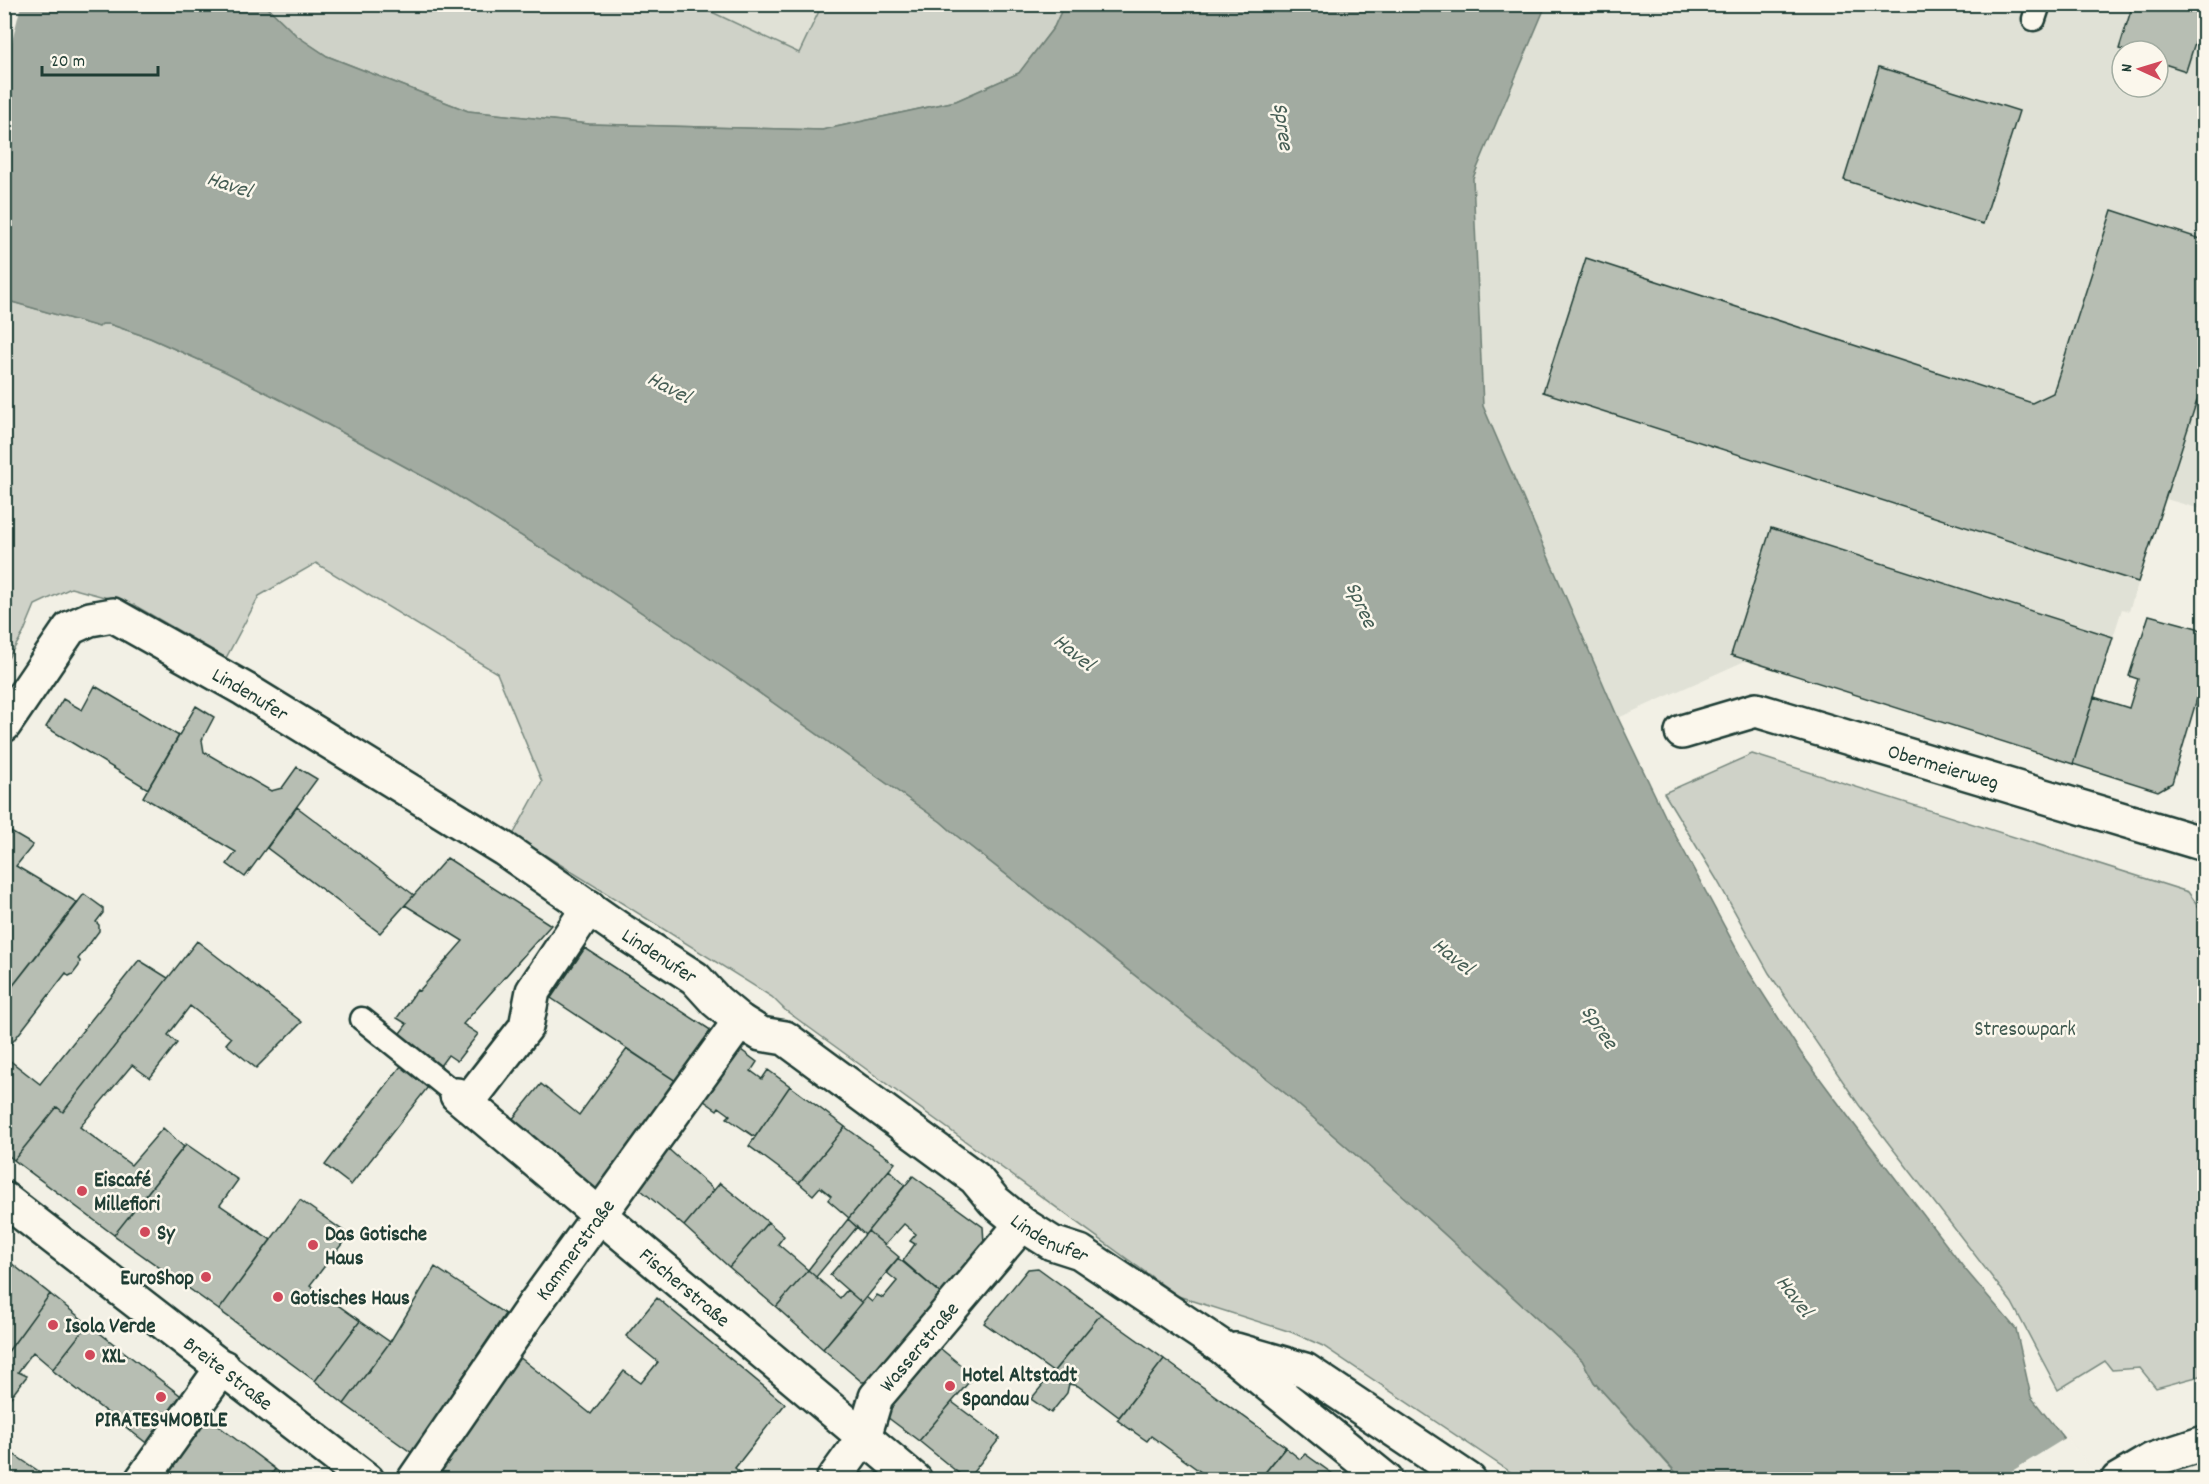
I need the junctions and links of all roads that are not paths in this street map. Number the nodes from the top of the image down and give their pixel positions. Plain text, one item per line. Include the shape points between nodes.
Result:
1 (4, 725) edge
2 (1682, 732) dead end
3 (2204, 843) edge
4 (590, 907) junction
5 (362, 1019) dead end
6 (740, 1021) junction
7 (462, 1099) junction
8 (4, 1199) edge
9 (599, 1213) junction
10 (1022, 1224) junction
11 (1222, 1347) junction
12 (223, 1367) junction
13 (864, 1437) junction
14 (2205, 1443) edge
15 (142, 1479) edge
16 (367, 1479) edge
17 (414, 1479) edge
18 (833, 1479) edge
19 (915, 1479) edge
20 (1386, 1479) edge
21 (1469, 1479) edge
22 (2118, 1479) edge

1 - 4 street, Lindenufer via 70,628 113,615 244,689 504,849
2 - 3 street, Obermeierweg via 1756,710
4 - 6 street, Lindenufer via 695,978
4 - 7 street via 533,991 526,1027
5 - 7 lane
6 - 9 street, Kammerstraße
6 - 10 street, Lindenufer via 761,1034 785,1038 975,1178 994,1202
7 - 9 street, Fischerstraße
8 - 12 street, Breite Straße
9 - 13 street, Fischerstraße
9 - 17 street, Kammerstraße
10 - 11 street, Lindenufer via 1052,1243 1080,1252
10 - 13 street, Wasserstraße via 876,1397
11 - 20 street, Lindenufer
11 - 21 street, Lindenufer via 1305,1370
12 - 15 street
12 - 16 street, Breite Straße
13 - 18 street, Wasserstraße
13 - 19 street, Fischerstraße
14 - 22 street via 2152,1460

